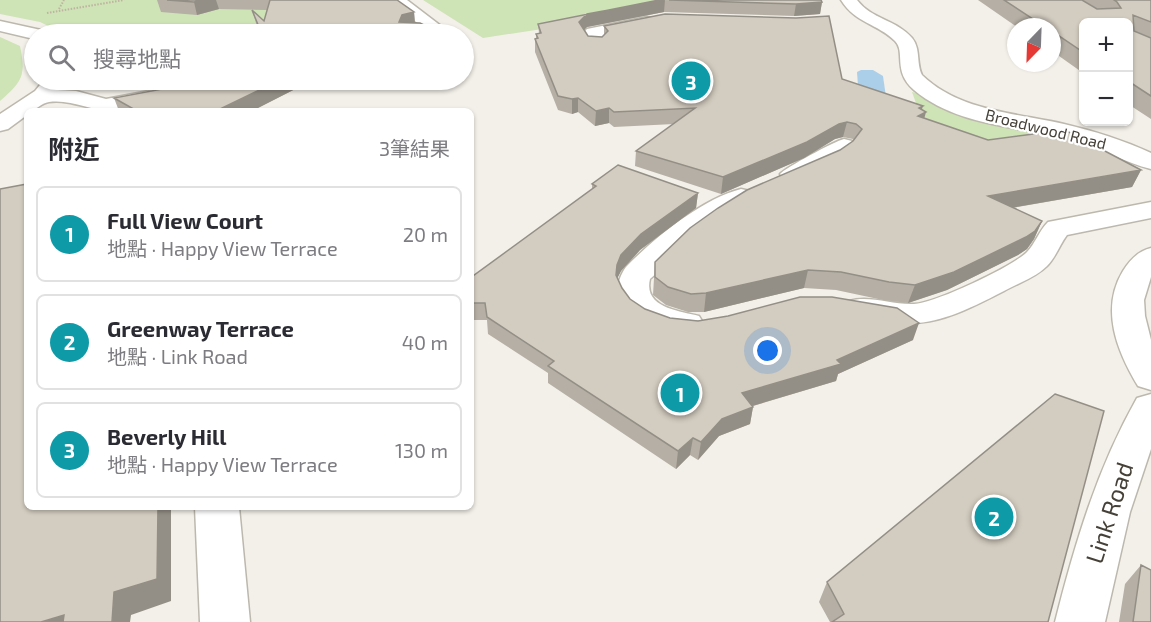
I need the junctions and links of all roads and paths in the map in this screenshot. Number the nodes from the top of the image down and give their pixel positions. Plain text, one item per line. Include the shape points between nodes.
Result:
1 (64, 0) edge
2 (124, 0) edge
3 (397, 0) edge
4 (849, 0) edge
5 (868, 18) junction
6 (664, 20) edge
7 (841, 20) dead end
8 (429, 24) edge
9 (0, 26) edge
10 (24, 31) edge
11 (596, 44) edge
12 (44, 90) edge
13 (56, 90) edge
14 (164, 90) edge
15 (95, 108) edge
16 (0, 126) edge
17 (24, 129) edge
18 (844, 146) edge
19 (1151, 162) edge
20 (692, 195) edge
21 (723, 205) junction
22 (1151, 210) edge
23 (1151, 257) edge
24 (836, 302) edge
25 (713, 323) edge
26 (1151, 377) edge
27 (1151, 408) edge
28 (218, 510) edge
29 (225, 622) edge
30 (1080, 622) edge

1 - 2 path via 58,10
3 - 8 street
4 - 5 street, Broadwood Road
5 - 7 street
5 - 19 street, Broadwood Road via 906,43 910,74 941,97 983,113 1092,138
6 - 11 street via 593,33
9 - 10 street
12 - 16 street
13 - 15 street
14 - 15 street
16 - 17 street
18 - 21 street via 812,166
20 - 21 street
21 - 25 street via 681,234 641,270 634,279 633,290 648,312 665,320
22 - 24 street via 1058,228 1039,257 1026,267 949,308 900,314
23 - 26 street via 1132,281 1127,303 1129,328
27 - 30 street, Link Road via 1137,431 1100,533
28 - 29 street

